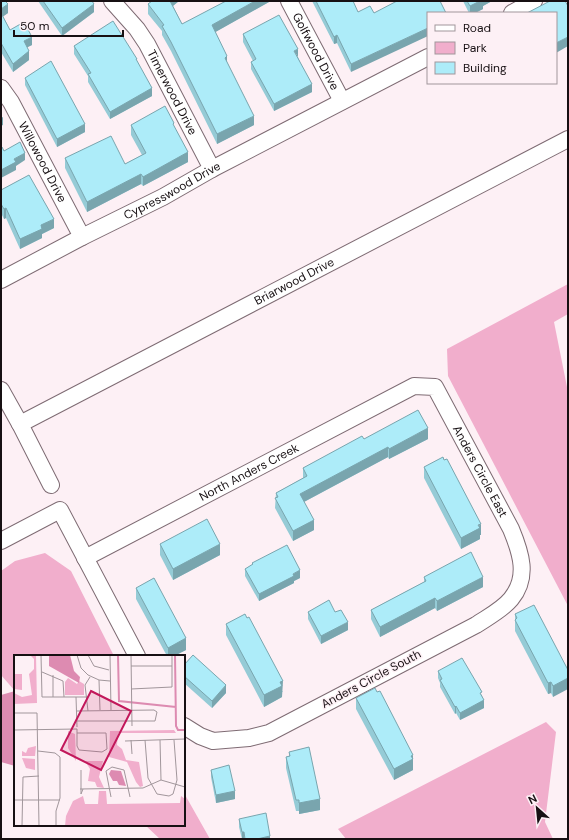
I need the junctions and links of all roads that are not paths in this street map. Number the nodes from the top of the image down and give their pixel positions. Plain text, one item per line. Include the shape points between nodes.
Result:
1 (112, 1) edge
2 (289, 1) edge
3 (534, 1) edge
4 (514, 12) edge
5 (427, 57) edge
6 (1, 88) edge
7 (342, 101) junction
8 (568, 139) edge
9 (212, 169) junction
10 (82, 237) junction
11 (1, 280) edge
12 (414, 386) joint
13 (1, 390) edge
14 (20, 424) junction
15 (51, 485) dead end
16 (1, 541) edge
17 (85, 558) junction
18 (521, 577) joint
19 (136, 655) edge
20 (185, 727) edge

1 - 9 street, Timerwood Drive via 147,44
2 - 7 street, Golfwood Drive
3 - 4 street
5 - 7 street, Cypresswood Drive
6 - 10 street, Willowood Drive via 11,102
7 - 9 street, Cypresswood Drive
8 - 14 street, Briarwood Drive
9 - 10 street, Cypresswood Drive via 163,197
10 - 11 street, Cypresswood Drive
12 - 17 street, North Anders Creek
12 - 18 street, Anders Circle East via 435,387 511,529 520,550
13 - 14 street
14 - 15 street
16 - 17 street via 60,510
17 - 19 street
18 - 20 street, Anders Circle South via 511,599 476,625 269,733 249,738 213,741

